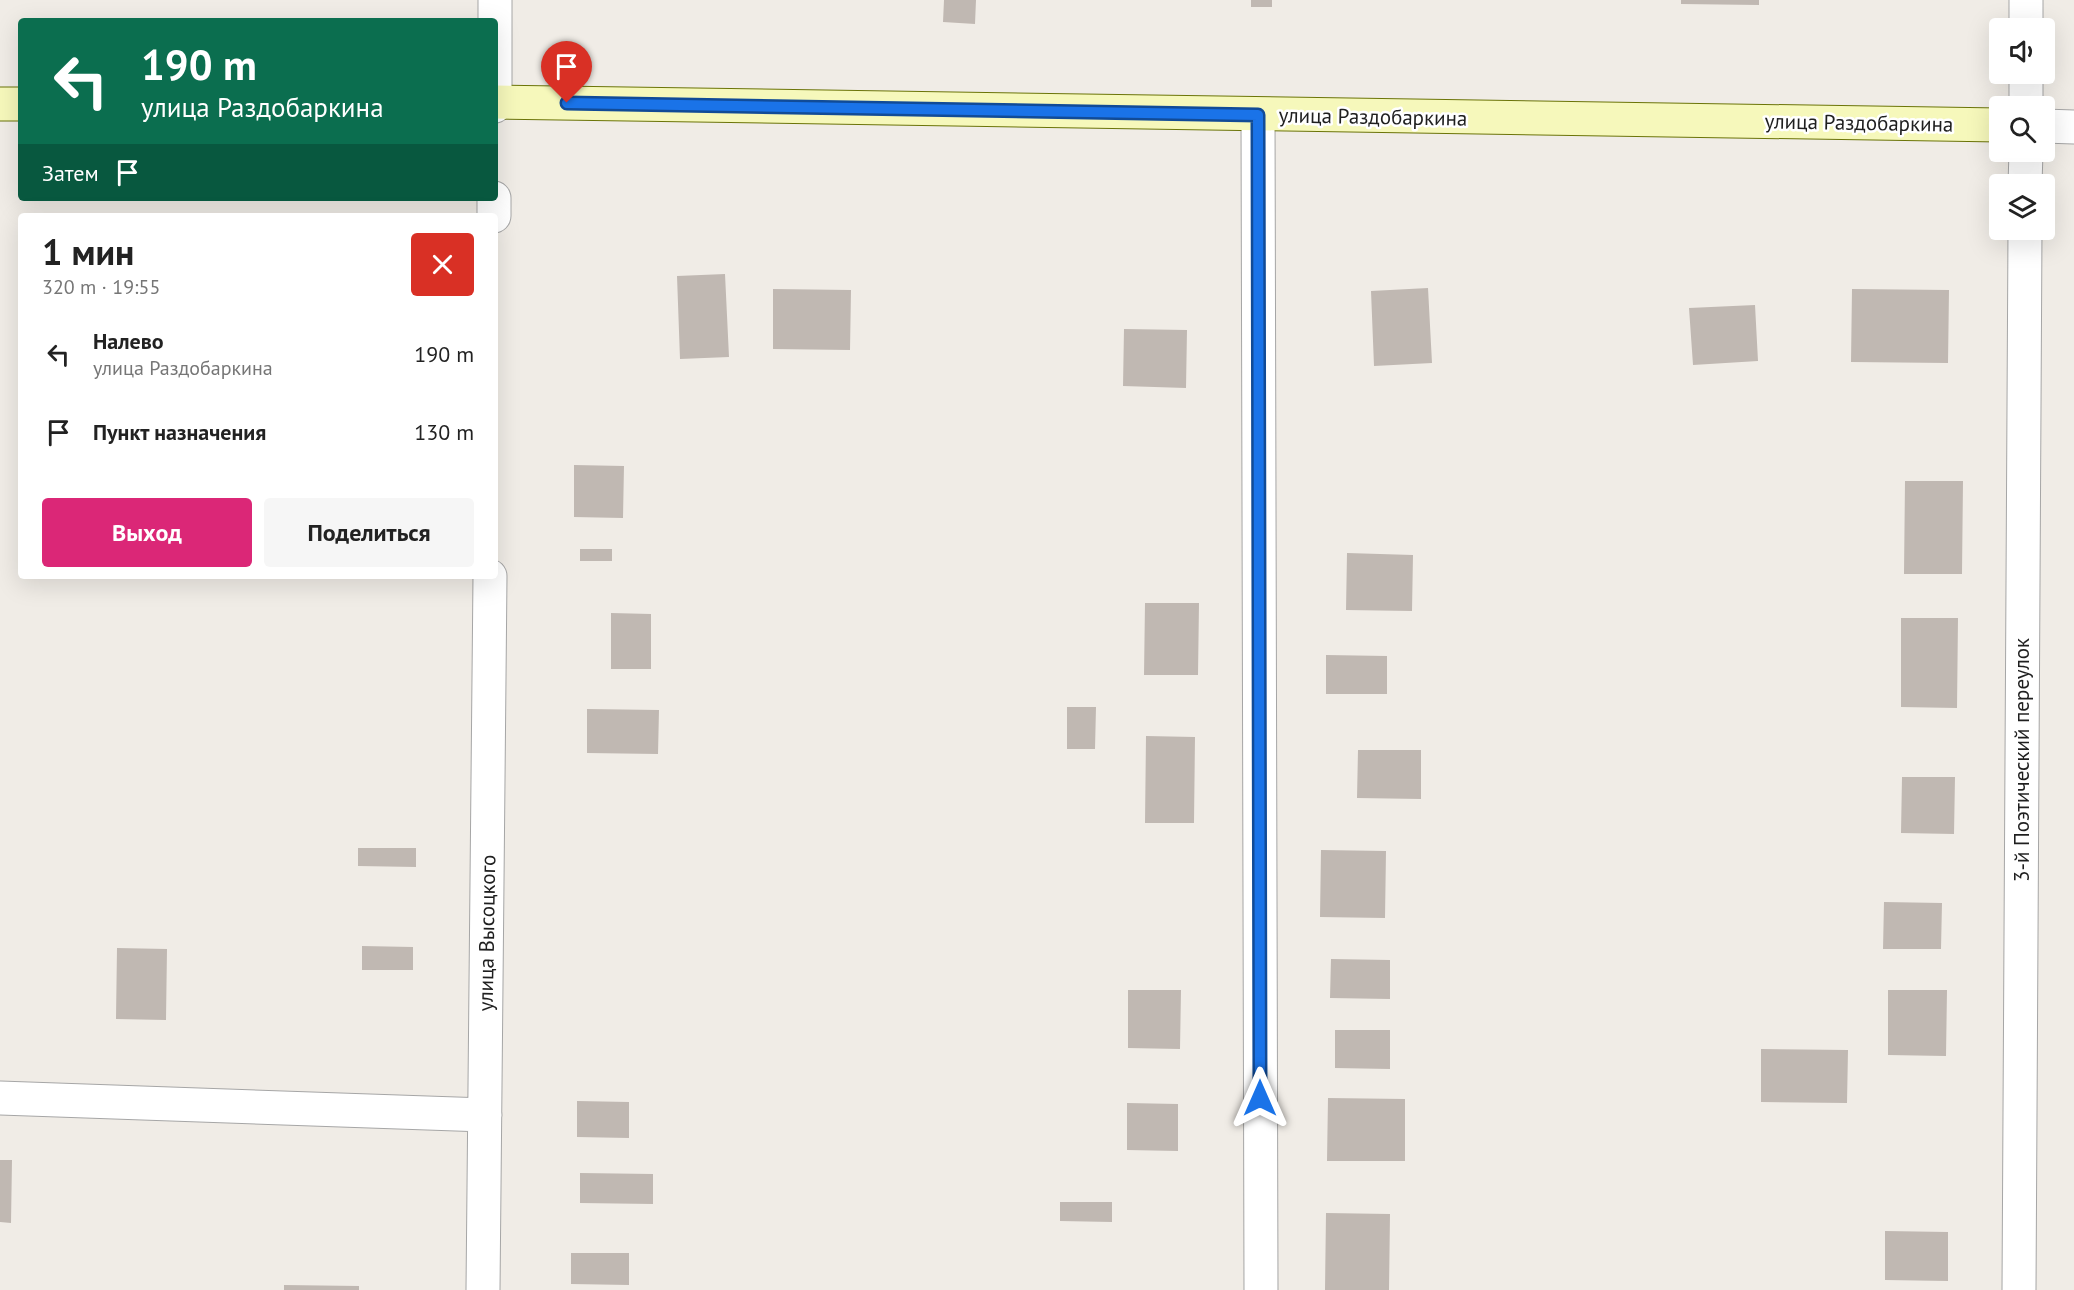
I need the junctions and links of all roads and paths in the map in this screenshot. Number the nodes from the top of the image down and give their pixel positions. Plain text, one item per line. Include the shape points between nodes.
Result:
1 (495, 0) edge
2 (2026, 0) edge
3 (495, 18) edge
4 (2026, 18) edge
5 (0, 104) edge
6 (18, 104) edge
7 (498, 104) edge
8 (1258, 115) junction
9 (1989, 125) edge
10 (2055, 126) edge
11 (2074, 126) edge
12 (2025, 240) edge
13 (490, 579) edge
14 (0, 1098) edge
15 (485, 1115) junction
16 (483, 1290) edge
17 (1261, 1290) edge
18 (2019, 1290) edge

1 - 3 street
2 - 4 street
5 - 6 street
7 - 8 street, улица Раздобаркина
8 - 9 street, улица Раздобаркина
8 - 17 street
10 - 11 street
12 - 18 street, 3-й Поэтический переулок
13 - 15 street, улица Высоцкого
14 - 15 street
15 - 16 street, улица Высоцкого

